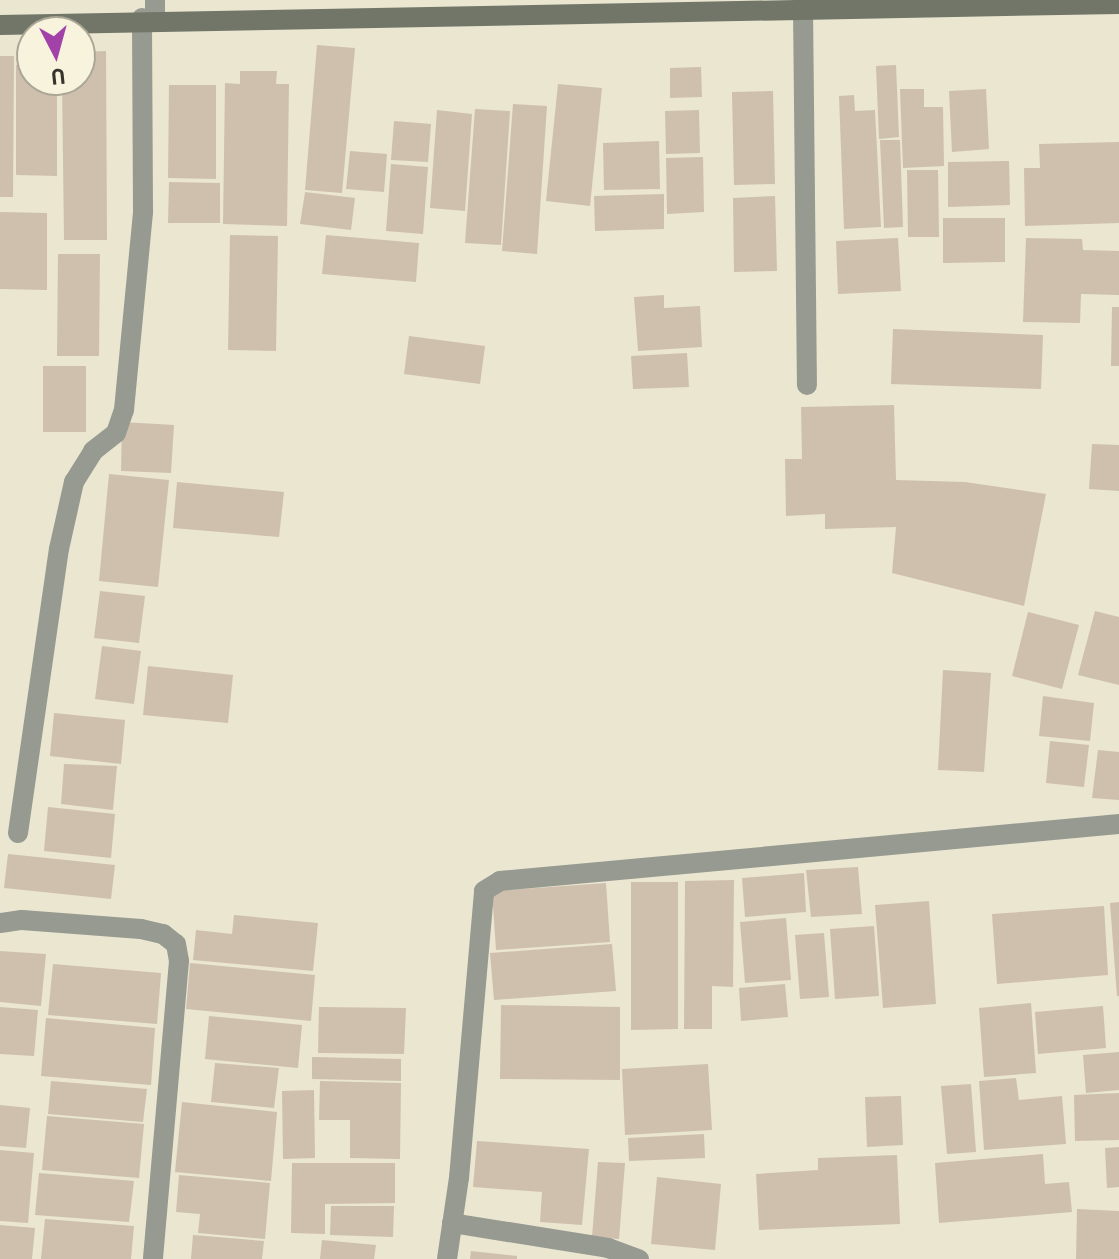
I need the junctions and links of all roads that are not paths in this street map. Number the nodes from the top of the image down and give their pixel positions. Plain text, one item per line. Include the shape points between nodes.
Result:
1 (1119, 4) edge
2 (803, 8) junction
3 (151, 12) edge
4 (0, 25) edge
5 (807, 385) dead end
6 (1119, 824) edge
7 (18, 833) dead end
8 (0, 923) edge
9 (452, 1223) junction
10 (153, 1259) edge
11 (447, 1259) edge
12 (639, 1259) edge

1 - 2 street
2 - 3 street
2 - 5 street
3 - 4 street
3 - 7 street via 143,212 124,410 116,433 93,451 74,482 59,549
6 - 9 street via 500,881 484,891 479,909
8 - 10 street via 141,929 163,934 176,944 179,961
9 - 11 street
9 - 12 street via 608,1248

